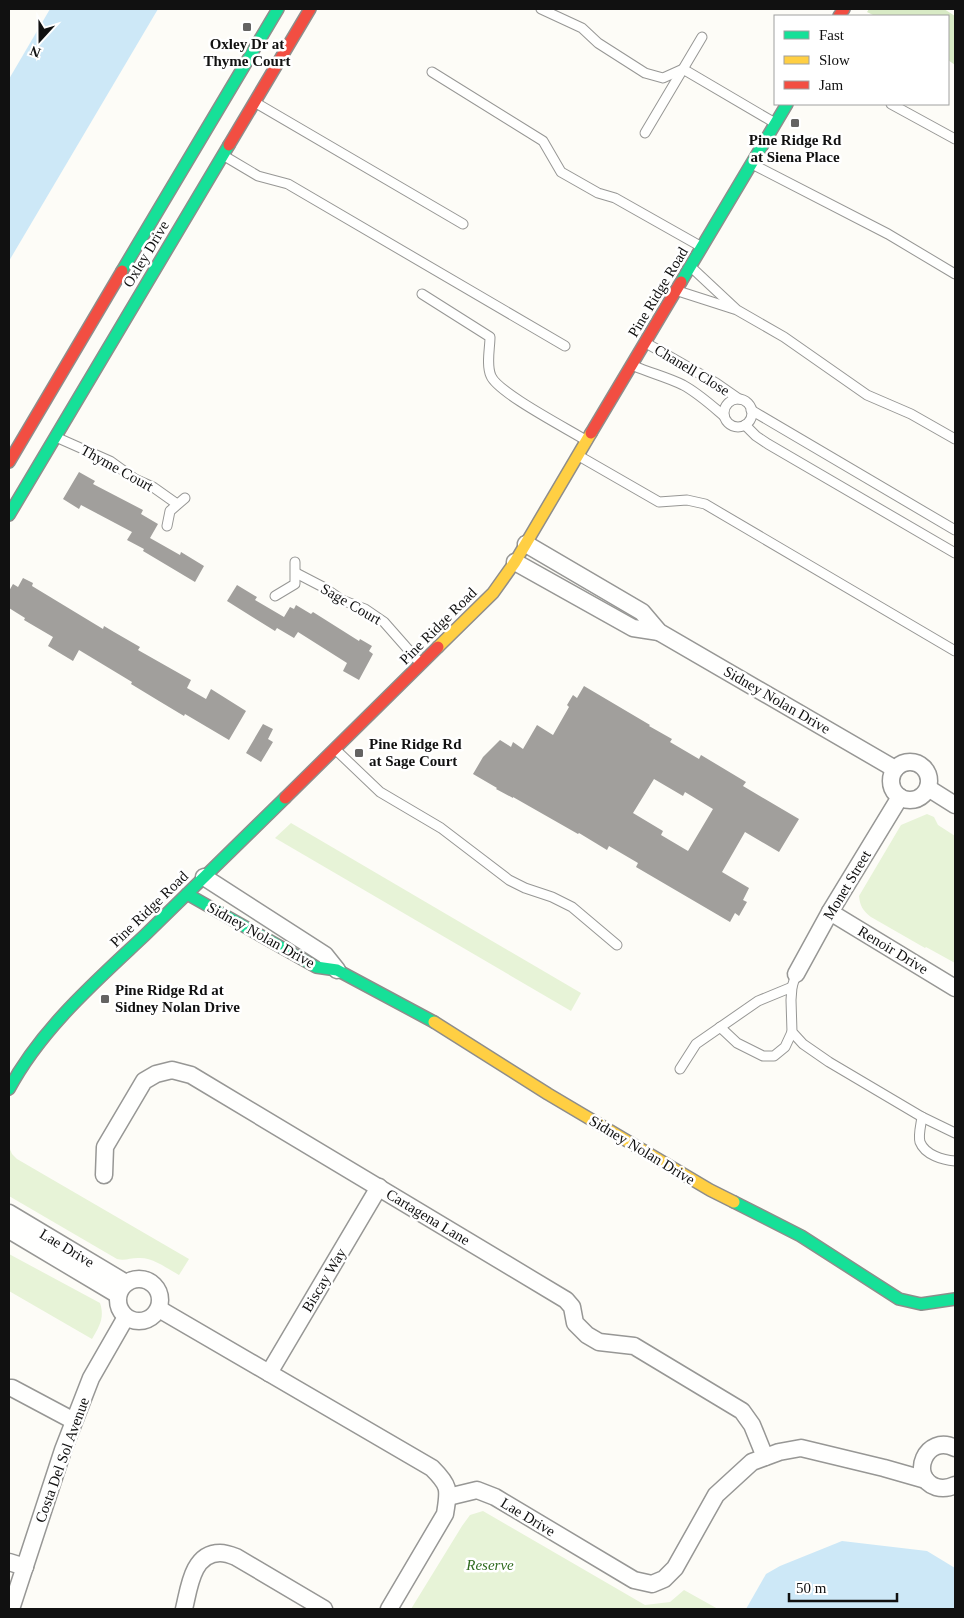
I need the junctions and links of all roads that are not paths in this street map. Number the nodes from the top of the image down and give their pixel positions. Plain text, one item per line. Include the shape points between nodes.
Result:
1 (278, 9) edge
2 (310, 9) edge
3 (541, 9) edge
4 (702, 37) dead end
5 (683, 69) junction
6 (432, 72) dead end
7 (254, 102) junction
8 (786, 105) edge
9 (893, 105) edge
10 (776, 123) junction
11 (645, 133) dead end
12 (955, 139) edge
13 (223, 155) junction
14 (752, 164) junction
15 (463, 224) dead end
16 (702, 247) junction
17 (690, 267) junction
18 (955, 274) edge
19 (676, 291) junction
20 (422, 294) dead end
21 (737, 310) junction
22 (645, 343) junction
23 (565, 346) dead end
24 (632, 365) junction
25 (739, 399) junction
26 (752, 410) junction
27 (724, 416) junction
28 (745, 424) junction
29 (56, 437) junction
30 (955, 439) edge
31 (587, 441) junction
32 (578, 456) junction
33 (9, 462) edge
34 (185, 498) dead end
35 (177, 504) junction
36 (9, 515) edge
37 (167, 526) dead end
38 (955, 530) edge
39 (526, 544) junction
40 (955, 553) edge
41 (295, 562) dead end
42 (515, 562) junction
43 (296, 573) junction
44 (275, 596) dead end
45 (659, 632) junction
46 (955, 651) edge
47 (421, 664) junction
48 (335, 748) junction
49 (895, 769) junction
50 (928, 788) junction
51 (900, 797) junction
52 (955, 804) edge
53 (204, 877) junction
54 (187, 894) junction
55 (830, 912) junction
56 (617, 945) dead end
57 (337, 970) junction
58 (794, 981) junction
59 (955, 988) edge
60 (720, 1026) junction
61 (792, 1032) junction
62 (680, 1069) dead end
63 (9, 1089) edge
64 (922, 1117) junction
65 (955, 1133) edge
66 (955, 1162) edge
67 (104, 1174) dead end
68 (379, 1188) junction
69 (9, 1213) edge
70 (9, 1230) edge
71 (122, 1289) junction
72 (955, 1299) edge
73 (158, 1309) junction
74 (126, 1317) junction
75 (269, 1373) junction
76 (9, 1388) edge
77 (74, 1421) junction
78 (955, 1448) edge
79 (765, 1457) junction
80 (922, 1463) junction
81 (884, 1468) junction
82 (926, 1480) junction
83 (955, 1485) edge
84 (448, 1497) junction
85 (9, 1562) edge
86 (25, 1567) junction
87 (11, 1609) edge
88 (184, 1609) edge
89 (324, 1609) edge
90 (389, 1609) edge

1 - 33 street, Oxley Drive
2 - 7 street, Oxley Drive
3 - 5 lane via 582,28 598,43 645,73 663,78
4 - 5 lane
5 - 10 lane
5 - 11 lane
6 - 16 lane via 543,141 561,172
7 - 13 street, Oxley Drive
7 - 15 lane
8 - 10 street, Pine Ridge Road
9 - 12 lane
10 - 14 street, Pine Ridge Road
13 - 23 lane via 258,176 288,184
13 - 29 street, Oxley Drive
14 - 16 street, Pine Ridge Road
14 - 18 lane via 888,234
16 - 17 street, Pine Ridge Road
17 - 19 street, Pine Ridge Road
17 - 21 lane
19 - 21 lane
19 - 22 street, Pine Ridge Road
20 - 31 lane via 490,337 491,376 504,391
21 - 30 lane via 867,395 911,414
22 - 24 street, Pine Ridge Road
22 - 25 lane, Chanell Close
24 - 27 lane, Chanell Close via 682,384
24 - 31 street, Pine Ridge Road
25 - 26 lane via 749,404
25 - 27 lane via 728,403
26 - 28 lane via 752,416
26 - 38 lane
27 - 28 lane via 735,426
28 - 40 lane via 768,444
29 - 35 lane, Thyme Court via 110,460 134,480 153,486
29 - 36 street, Oxley Drive
31 - 32 street, Pine Ridge Road
32 - 39 street, Pine Ridge Road
32 - 46 lane via 659,502 687,500 705,504
34 - 35 lane
35 - 37 lane via 170,511
39 - 42 street, Pine Ridge Road
39 - 45 street, Sidney Nolan Drive via 642,612
41 - 43 lane
42 - 45 street, Sidney Nolan Drive via 633,628
42 - 47 street, Pine Ridge Road via 493,593
43 - 44 lane via 295,584
43 - 47 lane, Sage Court via 384,622
45 - 49 street, Sidney Nolan Drive
47 - 48 street, Pine Ridge Road
48 - 53 street, Pine Ridge Road
48 - 56 lane via 380,792 441,828 509,880 572,907
49 - 50 street via 905,762 917,763 928,776
49 - 51 street via 891,781
50 - 51 street via 916,799
50 - 52 street
51 - 55 street, Monet Street
53 - 54 street, Pine Ridge Road
53 - 57 street, Sidney Nolan Drive via 325,955
54 - 57 street, Sidney Nolan Drive via 316,967
54 - 63 street, Pine Ridge Road via 61,1018 20,1068
55 - 58 street, Monet Street
55 - 59 street, Renoir Drive
57 - 72 street, Sidney Nolan Drive via 443,1027 710,1190 801,1236 899,1299 921,1304
58 - 60 lane
58 - 61 lane
60 - 61 lane via 737,1044 763,1056 774,1056 785,1047
60 - 62 lane via 696,1044
61 - 64 lane via 828,1062
64 - 65 lane
64 - 66 lane via 920,1142 928,1153
67 - 68 street, Cartagena Lane via 105,1147 144,1081 172,1070 191,1075
68 - 75 street, Biscay Way
68 - 79 street, Cartagena Lane via 566,1300 572,1307 575,1323 599,1342 634,1346 742,1411 752,1425
69 - 71 street, Lae Drive
70 - 71 street, Lae Drive
71 - 73 street via 132,1280 146,1279 160,1295
71 - 74 street via 119,1307
73 - 74 street via 144,1320
73 - 75 street
74 - 77 street, Costa Del Sol Avenue via 92,1378
75 - 84 street via 432,1468 445,1481
76 - 77 street
77 - 86 street, Costa Del Sol Avenue
78 - 80 street via 936,1446
79 - 81 street, Lae Drive via 801,1448
79 - 84 street, Lae Drive via 752,1462 716,1495 675,1568 664,1579 652,1584 634,1580 495,1497 477,1490
80 - 81 street, Lae Drive
80 - 82 street
81 - 82 street, Lae Drive
82 - 83 street, Lae Drive via 938,1488
84 - 90 street via 445,1514
85 - 86 street
86 - 87 street, Costa Del Sol Avenue
88 - 89 street via 194,1572 203,1558 220,1553 236,1556

